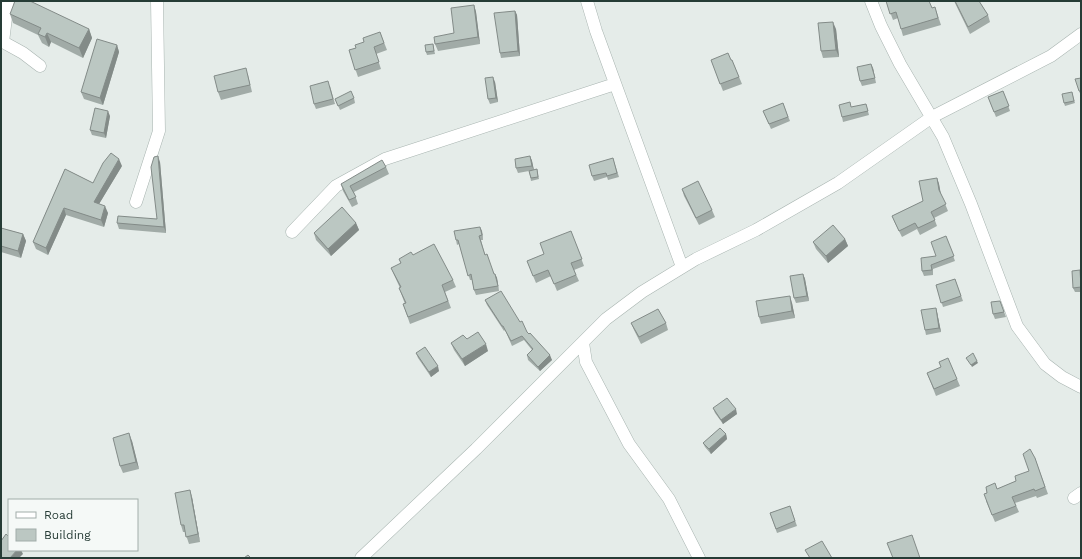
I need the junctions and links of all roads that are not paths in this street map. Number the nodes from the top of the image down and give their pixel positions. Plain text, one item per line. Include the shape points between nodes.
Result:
1 (8, 1) edge
2 (157, 1) edge
3 (587, 1) edge
4 (871, 1) edge
5 (1081, 34) edge
6 (40, 66) dead end
7 (615, 84) junction
8 (932, 117) junction
9 (136, 202) dead end
10 (292, 232) dead end
11 (682, 267) junction
12 (583, 343) junction
13 (1081, 387) edge
14 (361, 558) edge
15 (699, 558) edge

1 - 6 street via 3,42
2 - 9 street via 159,131
3 - 7 street
4 - 8 street via 900,64
5 - 8 street via 1047,58
7 - 10 street via 385,159 336,186
7 - 11 street
8 - 11 street via 838,183 756,230
8 - 13 street via 971,204 1017,326 1045,364
11 - 12 street via 606,319
12 - 14 street
12 - 15 street via 586,362 629,444 669,499

